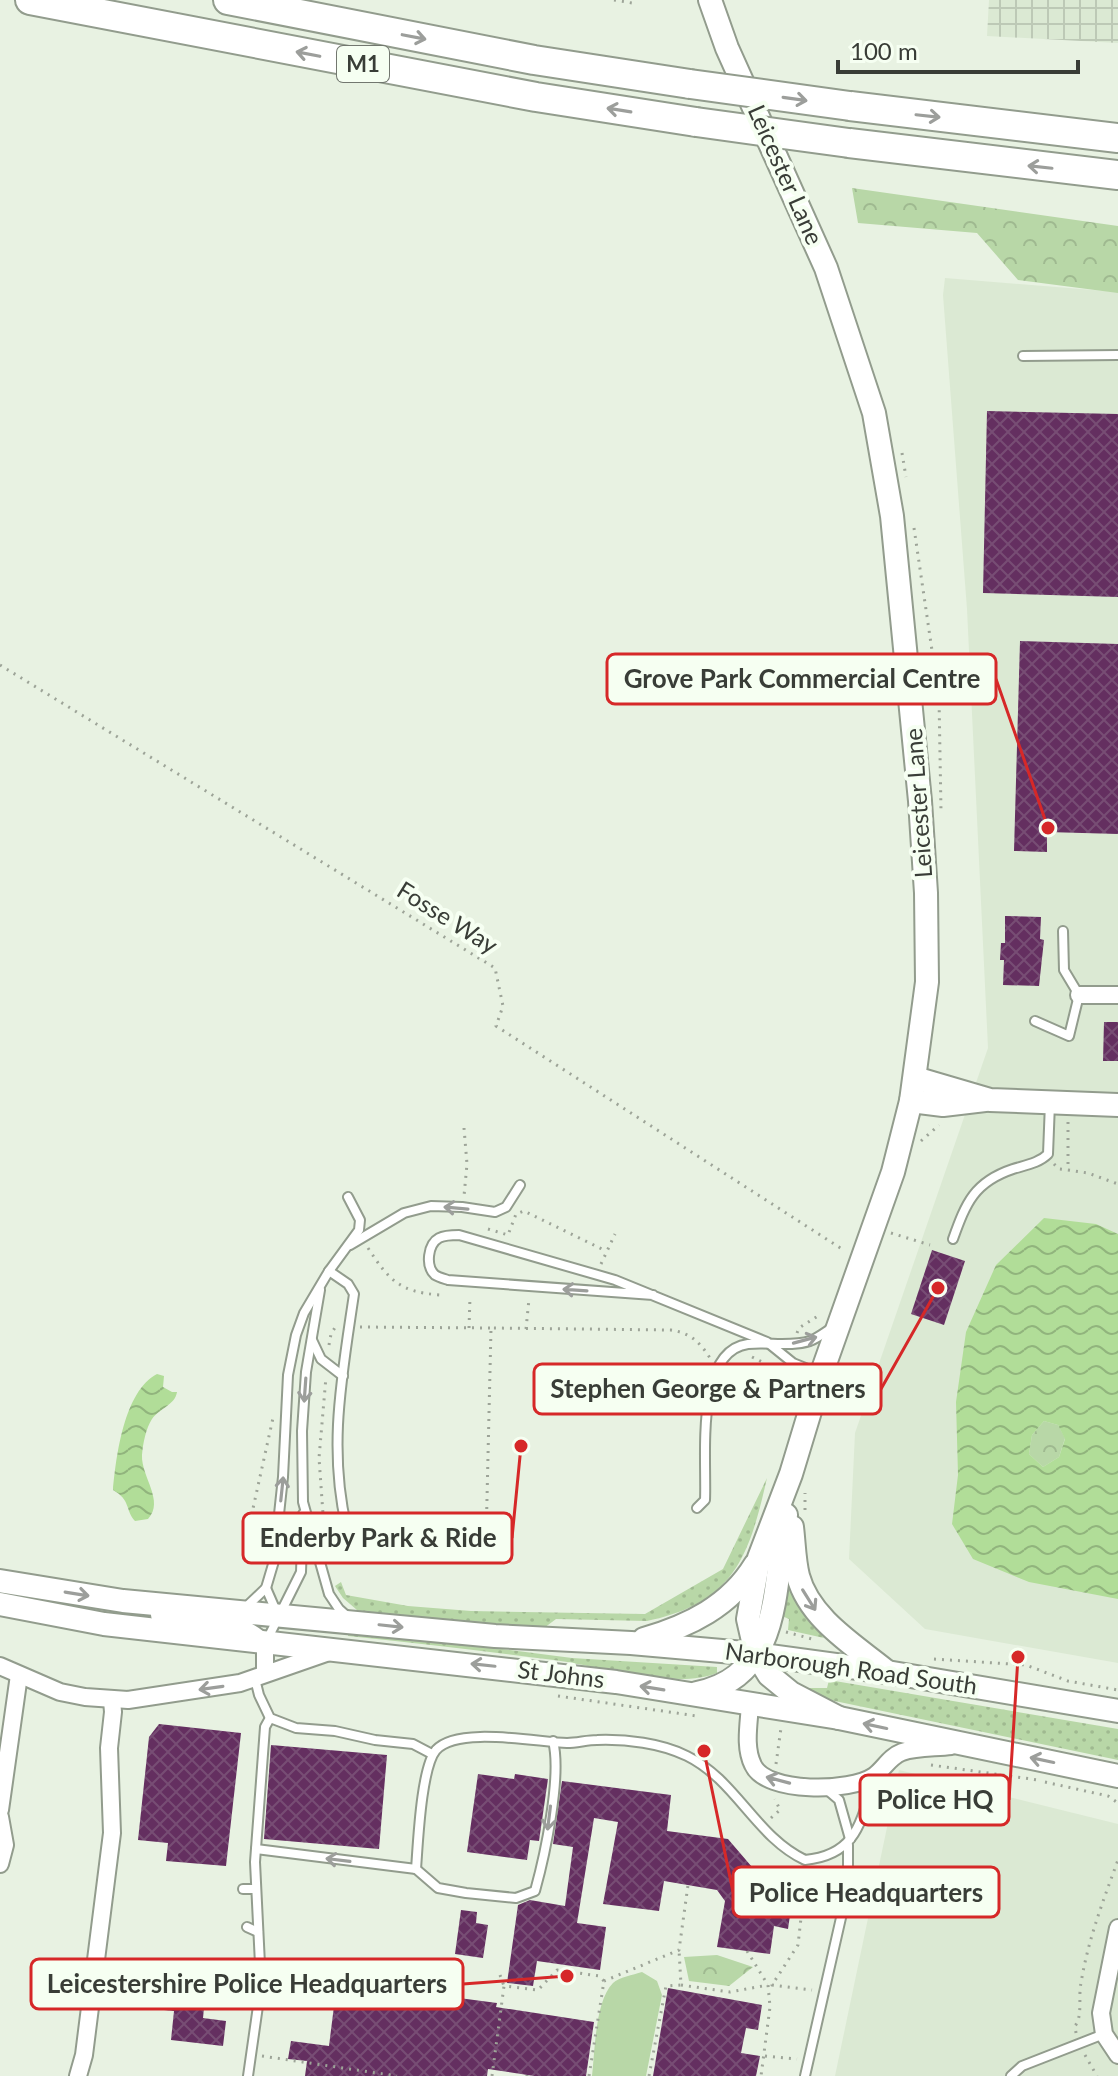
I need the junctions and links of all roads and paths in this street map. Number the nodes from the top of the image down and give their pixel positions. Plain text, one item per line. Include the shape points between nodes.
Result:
1 (30, 0) edge
2 (228, 0) edge
3 (614, 0) edge
4 (631, 0) edge
5 (699, 0) edge
6 (710, 0) edge
7 (727, 48) junction
8 (1118, 138) edge
9 (1118, 175) edge
10 (1118, 355) edge
11 (1023, 356) dead end
12 (898, 443) dead end
13 (908, 488) dead end
14 (912, 518) dead end
15 (0, 665) edge
16 (941, 821) dead end
17 (1063, 931) dead end
18 (1079, 995) junction
19 (1118, 995) edge
20 (1035, 1021) dead end
21 (915, 1078) junction
22 (990, 1100) junction
23 (911, 1101) junction
24 (1050, 1103) junction
25 (943, 1105) junction
26 (1118, 1105) edge
27 (1068, 1119) dead end
28 (918, 1153) dead end
29 (1118, 1184) edge
30 (520, 1185) dead end
31 (348, 1197) dead end
32 (891, 1233) dead end
33 (953, 1239) dead end
34 (350, 1245) junction
35 (930, 1245) dead end
36 (862, 1262) junction
37 (329, 1271) junction
38 (321, 1285) junction
39 (653, 1295) junction
40 (470, 1297) dead end
41 (839, 1323) junction
42 (349, 1327) junction
43 (469, 1328) junction
44 (491, 1328) junction
45 (311, 1339) junction
46 (767, 1342) junction
47 (327, 1364) junction
48 (719, 1365) junction
49 (821, 1375) junction
50 (343, 1376) junction
51 (794, 1405) dead end
52 (791, 1474) junction
53 (797, 1495) junction
54 (303, 1502) junction
55 (697, 1508) dead end
56 (805, 1522) dead end
57 (348, 1533) dead end
58 (486, 1541) dead end
59 (326, 1542) dead end
60 (759, 1558) junction
61 (0, 1581) edge
62 (266, 1588) junction
63 (123, 1601) junction
64 (0, 1604) edge
65 (242, 1611) junction
66 (278, 1615) junction
67 (354, 1622) junction
68 (631, 1643) junction
69 (265, 1644) junction
70 (339, 1649) junction
71 (756, 1654) junction
72 (926, 1659) dead end
73 (0, 1666) edge
74 (887, 1672) junction
75 (19, 1675) junction
76 (260, 1676) junction
77 (1118, 1690) edge
78 (691, 1694) junction
79 (557, 1696) dead end
80 (112, 1700) junction
81 (1118, 1711) edge
82 (750, 1714) junction
83 (709, 1717) dead end
84 (270, 1718) junction
85 (839, 1718) junction
86 (781, 1728) dead end
87 (553, 1741) junction
88 (966, 1744) junction
89 (432, 1754) junction
90 (925, 1764) dead end
91 (875, 1776) junction
92 (1118, 1776) edge
93 (826, 1789) junction
94 (1118, 1803) edge
95 (0, 1810) edge
96 (0, 1817) edge
97 (849, 1842) junction
98 (256, 1849) junction
99 (805, 1860) junction
100 (1118, 1860) edge
101 (0, 1864) edge
102 (416, 1869) junction
103 (688, 1885) dead end
104 (243, 1889) dead end
105 (255, 1889) junction
106 (247, 1927) dead end
107 (1118, 1928) edge
108 (258, 1932) junction
109 (679, 1950) junction
110 (747, 1951) dead end
111 (500, 1975) dead end
112 (604, 1981) junction
113 (681, 1985) junction
114 (770, 1985) junction
115 (504, 1986) junction
116 (824, 1992) junction
117 (1104, 2034) junction
118 (498, 2039) junction
119 (505, 2040) dead end
120 (1080, 2043) junction
121 (251, 2055) junction
122 (1118, 2055) edge
123 (764, 2056) junction
124 (809, 2059) junction
125 (78, 2076) edge
126 (248, 2076) edge
127 (397, 2076) edge
128 (492, 2076) edge
129 (589, 2076) edge
130 (649, 2076) edge
131 (761, 2076) edge
132 (805, 2076) edge
133 (1011, 2076) edge
134 (1097, 2076) edge

9 -> 1 highway, M1, bridge via 849,143 536,97
2 -> 8 highway, M1, bridge via 534,60
3 - 4 path
5 - 7 main road, Leicester Lane
6 - 7 main road, Leicester Lane
7 - 21 main road, Leicester Lane via 826,268 874,413 888,486 926,893 927,982
10 - 11 lane
12 - 13 path
14 - 16 path via 939,698
15 - 36 path, Fosse Way via 495,968 503,1006 496,1026
17 - 18 lane via 1064,970
18 - 19 street
18 - 20 lane via 1069,1036
21 - 22 main road
21 - 23 main road, Leicester Lane
22 - 24 main road
22 - 25 main road
23 - 25 main road
23 - 36 main road, Leicester Lane
24 - 26 main road
24 - 33 lane via 1048,1154 980,1186
25 - 28 path via 943,1121 922,1139
27 - 29 path via 1068,1170
30 -> 34 lane via 506,1207 495,1212 431,1206 385,1222
31 - 34 lane via 360,1220
32 - 35 path
34 - 37 lane
36 - 41 main road, Leicester Lane
37 - 38 lane
37 - 42 lane via 354,1294
38 - 45 lane
62 -> 38 lane via 283,1477 288,1375 304,1313
39 -> 39 lane via 448,1280 430,1268 430,1250 440,1237 471,1238
39 - 46 lane
40 - 43 path
46 -> 41 lane via 811,1340
41 - 49 main road, Leicester Lane
42 - 43 path
42 - 47 path via 338,1323 331,1334
42 - 50 lane
43 - 44 path
44 - 48 path via 671,1330 687,1333
44 - 58 path
45 - 47 lane
45 -> 54 lane via 302,1431
46 - 48 lane via 740,1345
46 - 49 lane via 793,1363
47 - 50 lane
47 - 59 path via 319,1458
48 - 51 path via 728,1368 742,1355 776,1368 789,1384
48 - 55 lane via 706,1429 705,1500
49 - 52 main road, Leicester Lane
50 - 57 lane via 336,1461
52 - 53 main road, Leicester Lane
52 - 60 main road, Leicester Lane
53 - 56 path
53 - 71 main road, Leicester Lane via 780,1546 771,1622
53 -> 74 main road via 795,1565 806,1597 830,1625
54 - 66 lane via 301,1572
54 - 67 lane via 329,1594
60 - 68 main road via 747,1578 709,1612
60 - 71 main road, Leicester Lane via 748,1619
61 -> 63 main road, St Johns
62 - 65 lane
62 - 66 lane
63 - 65 main road, St Johns
63 - 69 street via 156,1614 242,1625
64 - 69 main road, St Johns via 104,1624
65 - 66 main road, St Johns
66 - 67 main road, St Johns
66 - 69 lane
66 - 70 main road via 302,1633
67 -> 68 main road, St Johns
68 - 71 main road, Narborough Road South
69 - 70 main road, St Johns
69 - 76 street
70 - 76 street
78 -> 70 main road, St Johns
71 - 74 main road, Narborough Road South
71 - 78 main road via 733,1681
71 - 82 main road
71 - 85 main road via 783,1687
72 - 77 path via 1026,1665 1068,1681
73 - 75 street
74 - 81 main road, Narborough Road South
75 - 80 street via 60,1692
75 - 95 street
76 -> 80 street
76 - 84 lane via 259,1695
78 - 82 main road, St Johns
79 - 83 path
80 - 125 street via 112,1833
82 - 85 main road, St Johns
82 - 86 path
93 -> 82 street via 773,1781 759,1773 748,1749
84 - 89 lane via 296,1728 413,1744
84 - 98 lane via 265,1727
88 -> 85 main road, St Johns
87 - 89 lane via 471,1737 450,1740
87 - 99 lane via 627,1741 688,1756 722,1782 772,1839
87 -> 102 lane via 557,1757 548,1834 535,1891 516,1898 438,1888
88 - 91 street via 902,1752
92 -> 88 main road, St Johns
89 - 102 lane
90 - 94 path via 1038,1780
91 - 93 street
91 - 97 lane
93 - 97 lane via 839,1800
96 - 101 street via 5,1845
97 - 99 lane via 833,1855
97 - 116 lane via 848,1887
102 -> 98 lane
98 - 105 lane
99 - 114 path via 798,1945
100 - 120 path via 1100,1905 1080,1986 1080,2021 1075,2026
103 - 109 path
104 - 105 lane
105 - 108 lane
106 - 108 lane
107 - 117 street via 1101,2013
108 - 121 lane via 261,1985
109 - 112 path
109 - 113 path
110 - 114 path
111 - 115 path
112 - 115 path via 557,1970 538,1990
112 - 129 path
113 - 114 path via 730,1992
113 - 130 path via 666,1986
114 - 116 path
114 - 123 path
115 - 118 path
116 - 124 lane
117 - 120 lane
117 - 122 street
118 - 119 path
118 - 128 path
120 - 133 lane via 1022,2066
120 - 134 path
121 - 126 lane
121 - 127 path
123 - 124 path
123 - 131 path
124 - 132 lane

